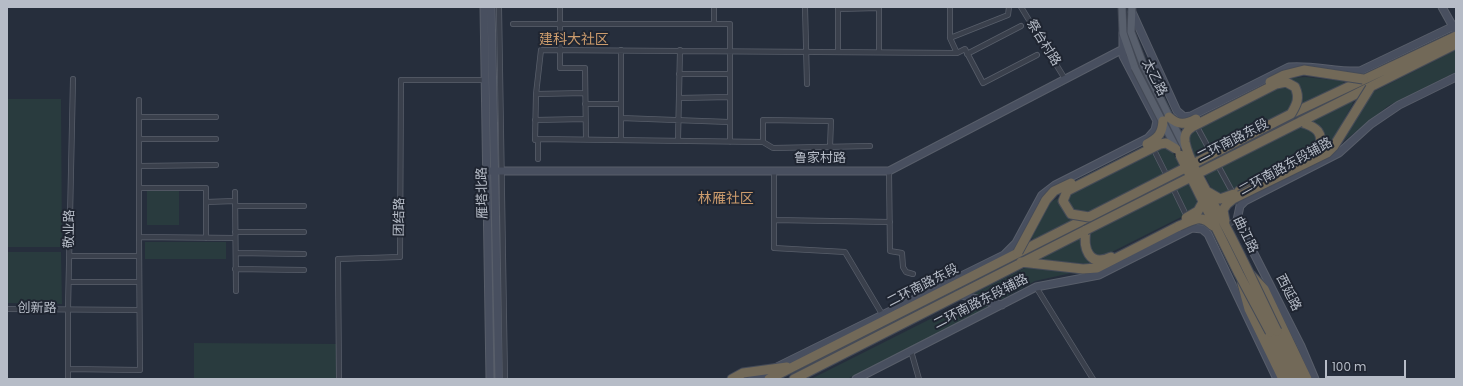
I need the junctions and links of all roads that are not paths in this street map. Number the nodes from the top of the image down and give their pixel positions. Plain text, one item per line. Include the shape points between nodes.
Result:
1 (484, 7) edge
2 (492, 7) edge
3 (499, 7) edge
4 (560, 7) edge
5 (714, 7) edge
6 (805, 7) edge
7 (879, 7) edge
8 (950, 7) edge
9 (1009, 7) edge
10 (1021, 7) edge
11 (1122, 7) edge
12 (1442, 7) edge
13 (1132, 10) edge
14 (513, 24) dead end
15 (560, 24) junction
16 (714, 24) junction
17 (1021, 26) dead end
18 (1455, 27) edge
19 (1123, 33) junction
20 (1456, 36) edge
21 (950, 38) junction
22 (1454, 45) edge
23 (1123, 49) junction
24 (560, 50) junction
25 (621, 50) junction
26 (680, 50) junction
27 (730, 51) junction
28 (806, 51) junction
29 (838, 51) junction
30 (879, 52) junction
31 (956, 52) junction
32 (967, 54) junction
33 (1037, 55) dead end
34 (679, 74) junction
35 (730, 74) junction
36 (1456, 77) edge
37 (74, 79) dead end
38 (1065, 79) junction
39 (1363, 79) junction
40 (485, 80) junction
41 (807, 84) dead end
42 (1370, 88) junction
43 (585, 93) junction
44 (536, 94) junction
45 (679, 98) junction
46 (730, 98) junction
47 (139, 100) dead end
48 (585, 104) junction
49 (621, 104) junction
50 (1177, 111) junction
51 (1291, 114) junction
52 (1191, 116) junction
53 (139, 117) junction
54 (216, 117) dead end
55 (621, 118) junction
56 (585, 119) junction
57 (535, 120) junction
58 (1163, 120) junction
59 (679, 121) junction
60 (729, 122) junction
61 (1300, 122) junction
62 (1148, 138) junction
63 (216, 139) dead end
64 (538, 139) junction
65 (139, 140) junction
66 (586, 140) junction
67 (621, 140) junction
68 (678, 140) junction
69 (730, 142) junction
70 (763, 142) junction
71 (870, 146) dead end
72 (830, 147) junction
73 (1181, 152) junction
74 (538, 159) dead end
75 (216, 165) dead end
76 (139, 166) junction
77 (494, 171) junction
78 (889, 171) junction
79 (774, 172) junction
80 (139, 188) junction
81 (1207, 191) junction
82 (235, 192) dead end
83 (206, 202) junction
84 (1203, 202) junction
85 (235, 204) junction
86 (304, 206) dead end
87 (1240, 206) junction
88 (1089, 217) junction
89 (774, 220) junction
90 (1237, 220) junction
91 (890, 222) junction
92 (1192, 228) junction
93 (1227, 228) junction
94 (1217, 229) junction
95 (1086, 230) junction
96 (235, 232) junction
97 (304, 232) dead end
98 (1208, 234) junction
99 (139, 237) junction
100 (206, 238) junction
101 (236, 238) junction
102 (236, 252) junction
103 (1018, 252) junction
104 (304, 254) dead end
105 (1004, 255) junction
106 (70, 256) junction
107 (139, 256) junction
108 (1021, 262) junction
109 (994, 264) junction
110 (236, 269) junction
111 (304, 270) dead end
112 (1243, 273) junction
113 (913, 274) dead end
114 (69, 282) junction
115 (139, 282) junction
116 (1036, 287) junction
117 (236, 291) dead end
118 (957, 294) junction
119 (1002, 305) junction
120 (7, 309) edge
121 (68, 309) junction
122 (139, 310) junction
123 (882, 314) junction
124 (1274, 331) junction
125 (911, 351) junction
126 (796, 365) junction
127 (774, 368) junction
128 (68, 369) junction
129 (1303, 377) edge
130 (1281, 378) edge
131 (68, 379) edge
132 (339, 379) edge
133 (490, 379) edge
134 (499, 379) edge
135 (505, 379) edge
136 (732, 379) edge
137 (740, 379) edge
138 (747, 379) edge
139 (752, 379) edge
140 (761, 379) edge
141 (769, 379) edge
142 (800, 379) edge
143 (856, 379) edge
144 (919, 379) edge
145 (1093, 379) edge
146 (1292, 379) edge
147 (1315, 379) edge

1 - 40 main road, 雁塔北路
2 - 77 main road, 雁塔北路
3 - 77 street
4 - 15 street
5 - 16 street
6 - 28 street
7 - 29 street via 838,9
7 - 30 street
8 - 21 street
9 - 21 street via 1008,15
10 - 38 street, 祭台村路
11 - 19 main road, 太乙路
12 - 18 main road
13 - 50 main road
13 - 58 main road, 太乙路, bridge via 1131,32
14 - 15 street
15 - 16 street
15 - 24 street
16 - 27 street via 730,24
17 - 32 street
18 - 52 main road via 1360,71 1290,67
19 - 23 main road
19 - 58 main road, 太乙路, bridge via 1135,68
20 - 39 highway
21 - 31 street
22 - 42 highway, 二环南路东段
23 - 38 main road, 鲁家村路
23 - 58 main road via 1123,56
24 - 25 street
24 - 43 street via 560,68 585,68
24 - 44 street via 541,50
25 - 26 street
25 - 49 street
26 - 27 street
26 - 34 street
27 - 28 street
27 - 35 street
28 - 29 street
28 - 41 street
29 - 30 street
30 - 31 street
31 - 32 street via 964,49
32 - 33 street via 983,83
34 - 35 street
34 - 45 street
35 - 46 street
36 - 87 main road, 二环南路东段辅路 via 1382,116 1340,153 1245,200
37 - 106 street, 敬业路
38 - 78 main road, 鲁家村路
39 - 51 highway, 二环南路东段, bridge
39 - 58 highway, bridge via 1296,71 1186,124
40 - 77 main road, 雁塔北路
40 - 132 street, 团结路 via 401,80 400,257 338,259
42 - 61 highway, 二环南路东段
42 - 93 highway, bridge via 1327,153 1227,204 1223,210
43 - 44 street
43 - 48 street
44 - 57 street
45 - 46 street
45 - 59 street
46 - 60 street
47 - 53 street
48 - 49 street
48 - 56 street
49 - 55 street
50 - 52 main road via 1184,117
50 - 58 street
51 - 73 highway, bridge via 1298,103 1295,87 1286,82 1276,84 1186,131
51 - 88 highway, 二环南路东段, bridge
52 - 87 street
53 - 54 street
53 - 65 street
55 - 59 street
55 - 67 street
56 - 57 street
56 - 66 street
57 - 64 street via 535,140
58 - 62 main road
58 - 73 main road, 太乙路, bridge
58 - 73 main road, 太乙路, bridge
58 - 103 highway, bridge via 1162,130 1157,138 1054,192 1046,200
59 - 60 street
59 - 68 street
60 - 69 street
61 - 81 highway, bridge via 1314,126 1320,134 1319,150 1226,198 1220,199
61 - 95 highway, 二环南路东段, bridge
62 - 92 street
62 - 105 main road via 1055,185 1042,195 1016,243
63 - 65 street
64 - 66 street
64 - 74 street
65 - 76 street
66 - 67 street
67 - 68 street
68 - 69 street
69 - 70 street
70 - 72 street via 773,148
70 - 72 street via 763,120 831,121
71 - 72 street
73 - 81 highway, 曲江路, bridge
73 - 84 highway, 曲江路, bridge
73 - 88 highway, bridge via 1166,143 1160,144 1067,191 1063,201 1071,214
75 - 76 street
76 - 80 street
77 - 79 main road, 鲁家村路
77 - 133 main road, 雁塔北路
77 - 134 main road, 雁塔北路
77 - 135 street
78 - 79 main road, 鲁家村路
78 - 91 street
79 - 89 street
80 - 83 street via 206,188
80 - 99 street
81 - 93 highway, 曲江路, bridge
82 - 85 street
83 - 85 street
83 - 100 street
84 - 94 highway, 曲江路, bridge
84 - 95 highway, bridge via 1198,211 1104,260 1093,258 1086,252
85 - 86 street
85 - 96 street
87 - 90 main road, 二环南路东段辅路
88 - 103 highway, 二环南路东段, bridge
89 - 91 street
89 - 123 street via 774,248 845,252
90 - 98 street
90 - 147 main road, 西延路
91 - 113 street via 890,251 902,253 903,267 906,272
92 - 98 main road via 1202,229
92 - 116 main road, 二环南路东段辅路 via 1099,275
93 - 112 highway, 曲江路, bridge
94 - 108 highway, bridge via 1206,219 1195,219 1097,268 1083,269
94 - 112 highway, 曲江路, bridge
95 - 108 highway, 二环南路东段
96 - 97 street
96 - 101 street
98 - 130 main road
99 - 100 street
99 - 107 street
100 - 101 street
101 - 102 street
102 - 104 street
102 - 110 street
103 - 109 highway, 二环南路东段
105 - 109 main road
105 - 123 main road
106 - 107 street
106 - 114 street, 敬业路
107 - 115 street
108 - 118 highway, 二环南路东段
109 - 126 highway, 二环南路东段
110 - 111 street
110 - 117 street
112 - 124 highway, 曲江路, bridge
112 - 129 highway, bridge via 1264,289
112 - 130 highway, bridge via 1249,309
114 - 115 street
114 - 121 street, 敬业路
115 - 122 street
116 - 119 main road, 二环南路东段辅路
116 - 145 street
118 - 119 main road
118 - 142 highway, 二环南路东段
119 - 125 main road, 二环南路东段辅路
120 - 121 street, 创新路
121 - 122 street, 创新路
121 - 128 street, 敬业路
122 - 128 street via 140,370
123 - 127 main road
124 - 129 highway
124 - 146 highway
125 - 143 main road, 二环南路东段辅路
125 - 144 street
126 - 127 highway
126 - 141 highway, 二环南路东段
127 - 136 highway via 743,373
127 - 139 main road
127 - 140 main road
128 - 131 street, 敬业路
137 - 138 highway

